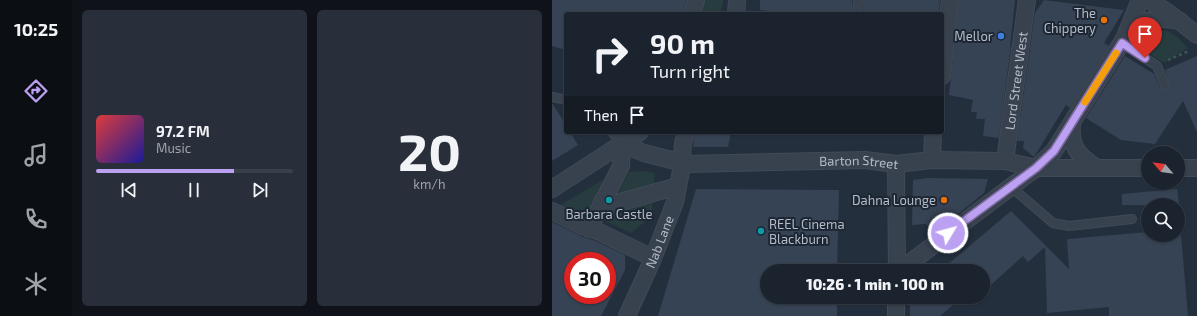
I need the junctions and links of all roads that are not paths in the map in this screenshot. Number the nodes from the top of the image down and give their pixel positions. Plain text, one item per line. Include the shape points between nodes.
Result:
1 (696, 0) edge
2 (737, 0) edge
3 (858, 0) edge
4 (950, 0) edge
5 (1027, 0) edge
6 (1140, 0) edge
7 (1149, 0) edge
8 (693, 12) edge
9 (736, 12) edge
10 (857, 12) edge
11 (1180, 21) junction
12 (1197, 35) edge
13 (1123, 41) junction
14 (944, 60) edge
15 (1165, 85) dead end
16 (552, 97) edge
17 (564, 100) edge
18 (1072, 124) junction
19 (632, 134) edge
20 (686, 134) edge
21 (933, 134) edge
22 (617, 138) edge
23 (932, 160) junction
24 (1005, 161) junction
25 (682, 164) junction
26 (896, 164) junction
27 (1036, 168) junction
28 (1097, 168) junction
29 (1141, 168) edge
30 (1185, 168) edge
31 (1197, 168) edge
32 (678, 186) junction
33 (1010, 186) junction
34 (552, 189) edge
35 (602, 202) junction
36 (552, 210) edge
37 (1132, 219) dead end
38 (589, 229) junction
39 (653, 258) junction
40 (898, 264) edge
41 (907, 264) edge
42 (896, 304) edge
43 (627, 316) edge
44 (896, 316) edge

1 - 8 street
2 - 9 street
3 - 10 lane
4 - 14 street
5 - 24 street, Lord Street West
6 - 13 street
7 - 11 street
11 - 12 street
11 - 13 street via 1165,18 1150,20 1138,25
13 - 15 lane via 1157,66
13 - 18 street
16 - 17 lane
18 - 27 street via 1054,151
18 - 28 street via 1071,135 1075,148 1083,160
19 - 22 street
20 - 25 street, Nab Lane
21 - 23 street
22 - 25 street, Barton Street via 644,153
22 - 34 street
22 - 35 street via 621,166
23 - 24 street, Barton Street
23 - 26 street, Barton Street
24 - 27 street, Barton Street
25 - 26 street, Barton Street via 865,160
25 - 32 street, Nab Lane
26 - 40 street
27 - 28 street, Barton Street
27 - 33 street
28 - 29 street, Barton Street
30 - 31 street
32 - 35 street via 610,205
32 - 39 street, Nab Lane via 675,202
33 - 37 lane via 1053,223 1069,226
33 - 41 street
35 - 38 street
36 - 38 street
38 - 39 street
39 - 43 street, Nab Lane
42 - 44 street

